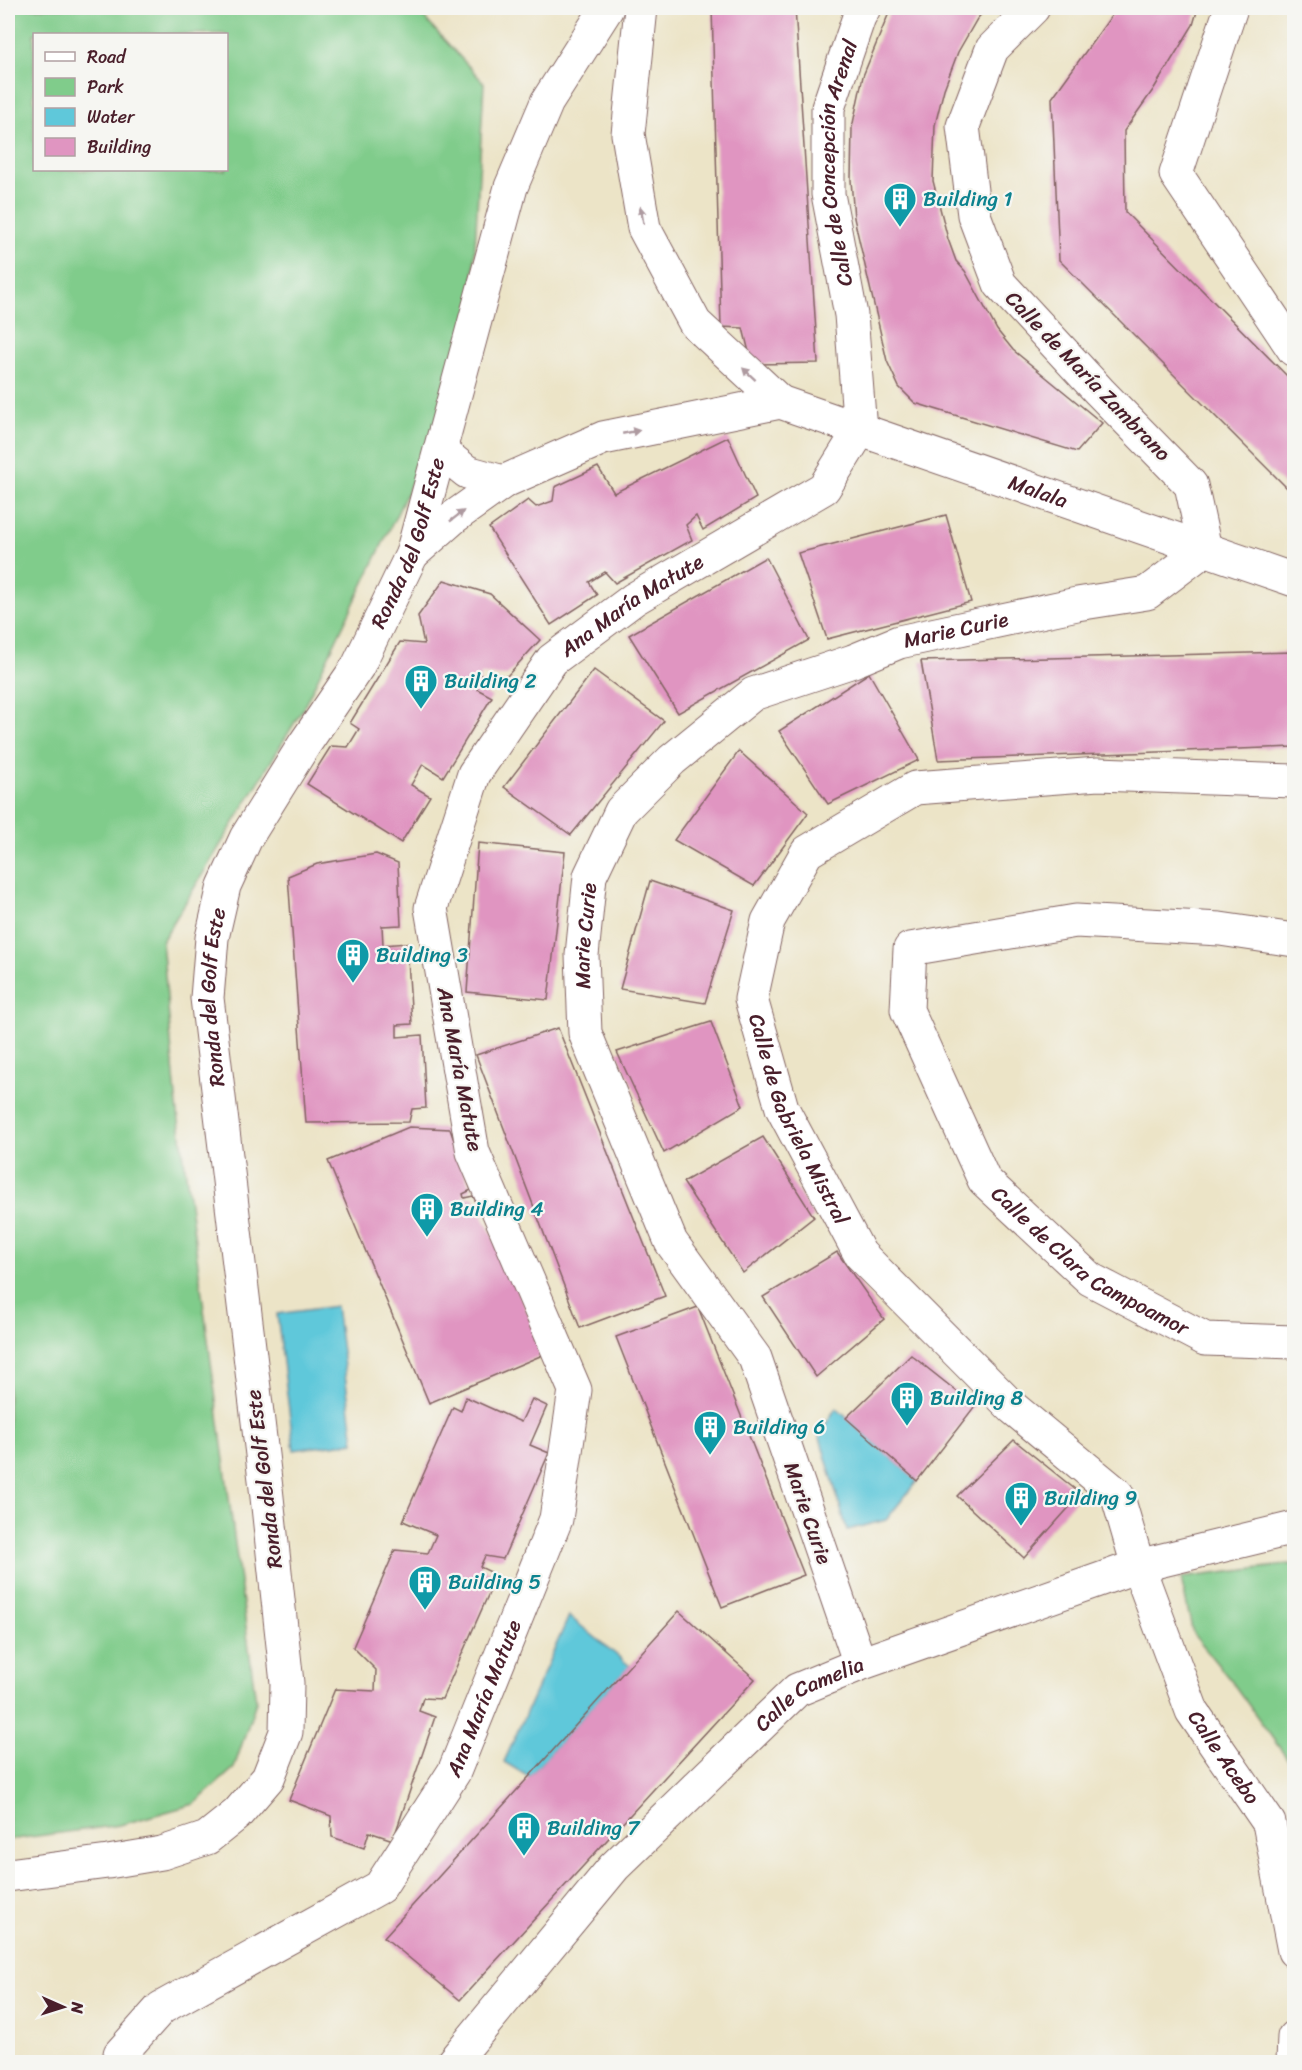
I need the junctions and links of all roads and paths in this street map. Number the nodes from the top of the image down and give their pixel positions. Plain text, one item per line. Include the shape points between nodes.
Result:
1 (607, 8) edge
2 (641, 8) edge
3 (864, 8) edge
4 (1033, 8) edge
5 (1231, 8) edge
6 (1294, 350) edge
7 (780, 402) junction
8 (860, 430) junction
9 (441, 451) junction
10 (503, 482) junction
11 (1205, 549) junction
12 (412, 554) junction
13 (1294, 580) edge
14 (1294, 781) edge
15 (1294, 940) edge
16 (1294, 1342) edge
17 (1294, 1528) edge
18 (1138, 1566) junction
19 (860, 1664) junction
20 (8, 1875) edge
21 (1294, 1951) edge
22 (1294, 2037) edge
23 (120, 2054) dead end
24 (453, 2062) edge
25 (1293, 2062) edge

1 - 9 street, Ronda del Golf Este via 547,102 511,187
7 -> 2 street via 695,323 644,228 628,134
3 - 8 street, Calle de Concepción Arenal via 828,108 828,194 851,315
4 - 11 street, Calle de María Zambrano via 992,49 963,126 974,215 1000,284 1191,485
5 - 6 street via 1176,174
7 - 8 street, Malala
10 -> 7 street via 603,438
8 - 11 street, Malala
8 - 23 street, Ana María Matute via 824,488 634,599 552,660 474,774 431,908 473,1152 574,1390 556,1519 454,1772 380,1887 161,2008
9 - 10 street via 467,472
9 - 12 street, Ronda del Golf Este
12 -> 10 street
11 - 13 street, Malala
11 - 19 street, Marie Curie via 1147,593 899,642 753,694 672,760 621,811 590,876 582,955 585,1033 671,1242 755,1358
12 - 20 street, Ronda del Golf Este via 358,666 246,838 224,886 212,938 207,998 287,1683 286,1732 268,1778 237,1814 207,1838 162,1852
14 - 18 street, Calle de Gabriela Mistral via 1098,774 915,788 807,852 768,921 751,999 782,1108 860,1254 1013,1408 1117,1494
15 - 16 street, Calle de Clara Campoamor via 1220,929 1076,921 910,949 907,1010 984,1180 1090,1279 1205,1339
17 - 18 street, Calle Camelia
18 - 19 street, Calle Camelia
18 - 21 street, Calle Acebo via 1192,1711 1269,1822
19 - 24 street, Calle Camelia via 797,1690 614,1867
22 - 25 street

